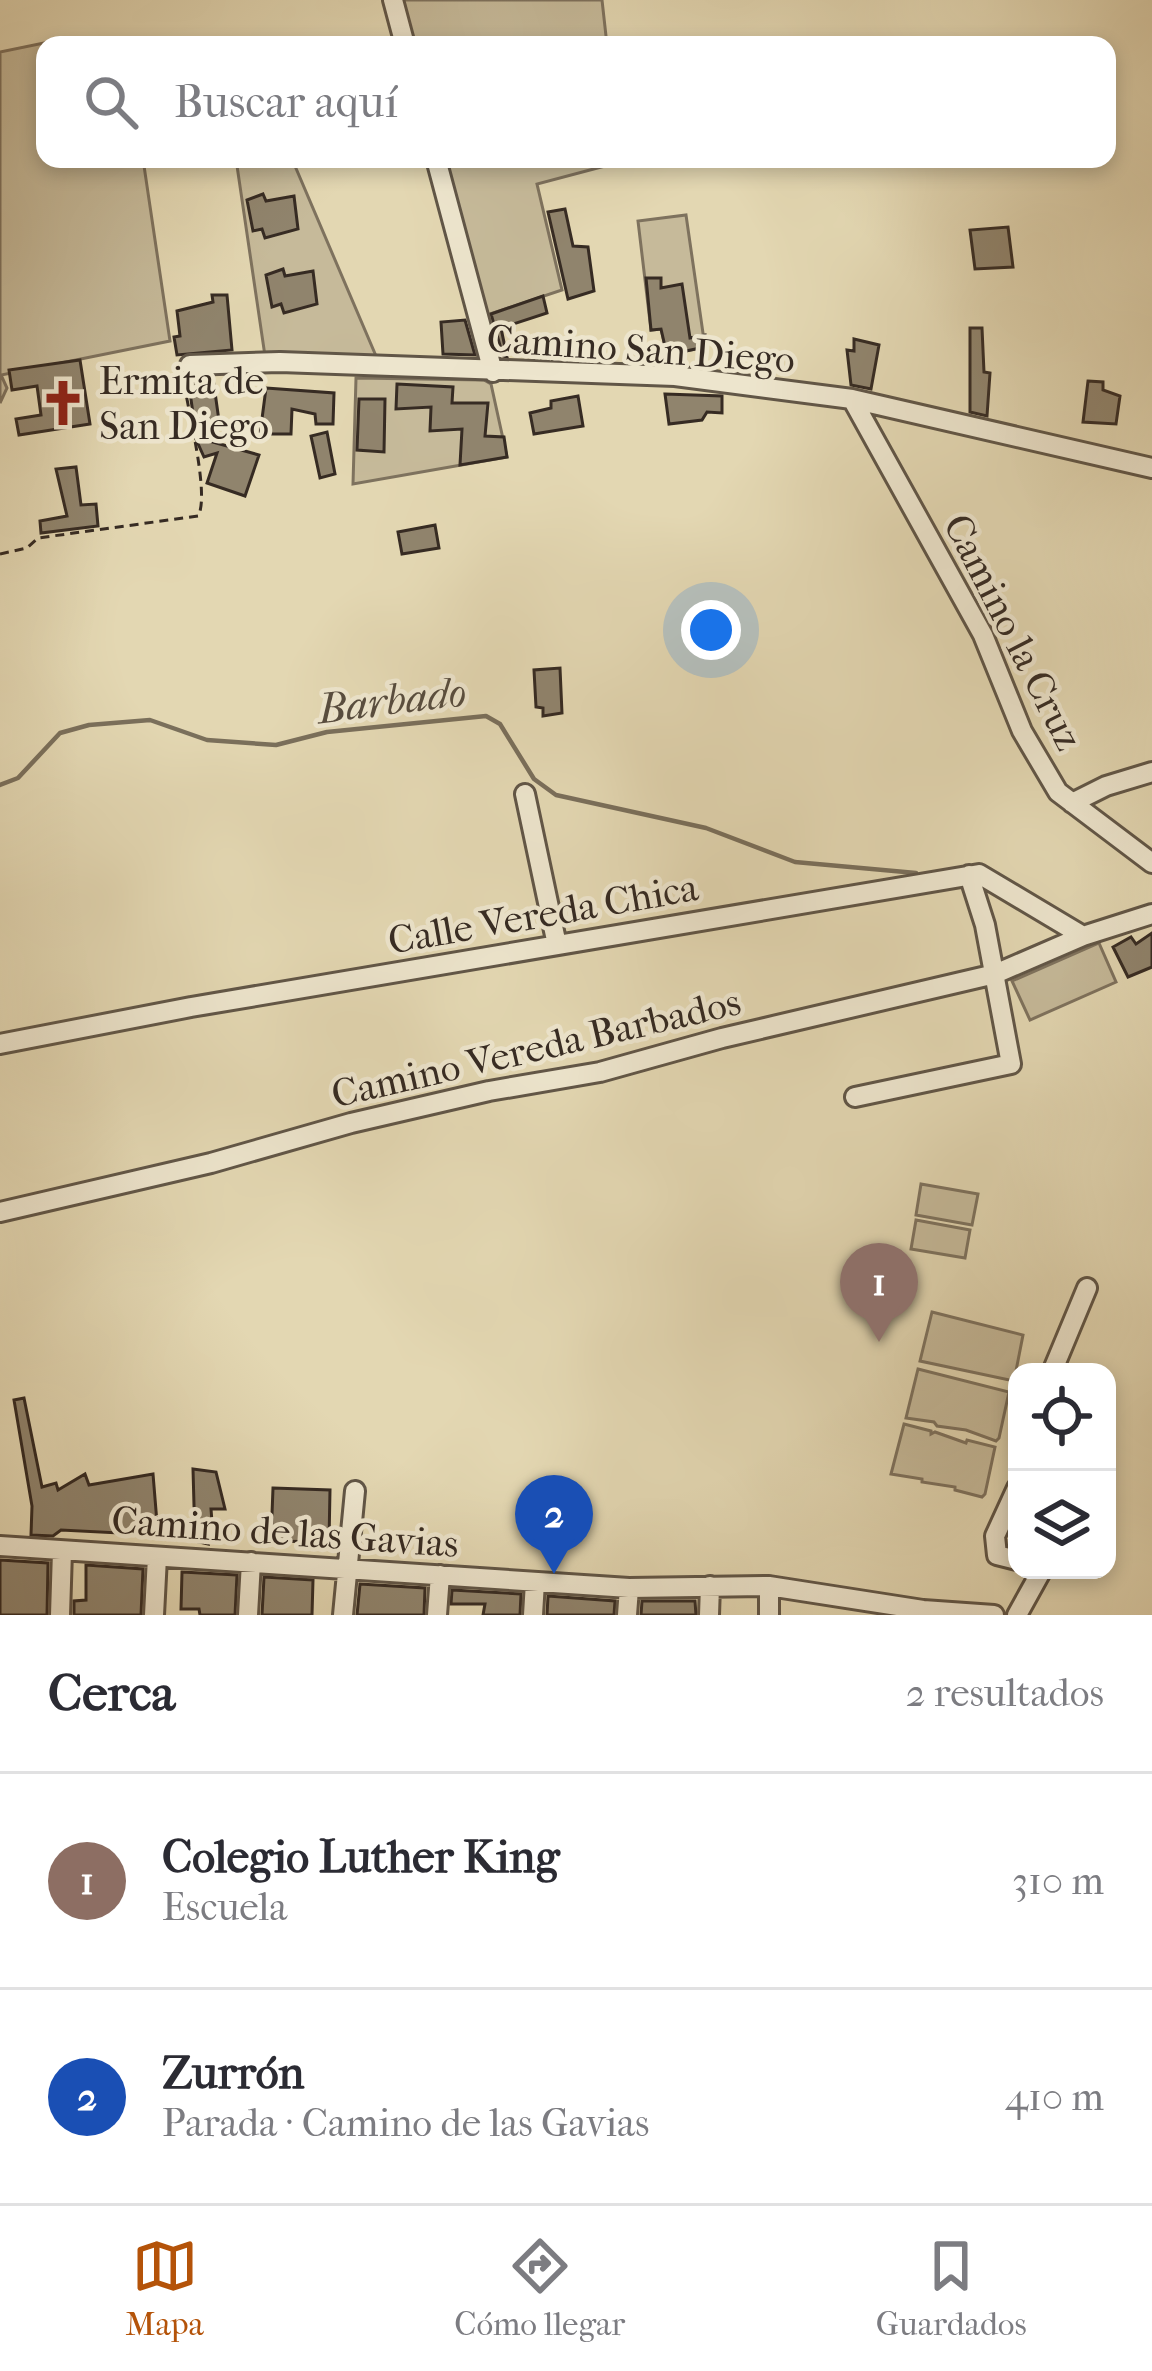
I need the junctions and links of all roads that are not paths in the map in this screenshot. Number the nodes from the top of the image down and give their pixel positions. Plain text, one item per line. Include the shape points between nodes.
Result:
1 (393, 0) edge
2 (403, 36) edge
3 (438, 168) edge
4 (190, 365) road end
5 (494, 372) junction
6 (852, 399) junction
7 (1152, 468) edge
8 (1152, 772) edge
9 (525, 794) dead end
10 (1072, 802) junction
11 (1152, 863) edge
12 (968, 875) junction
13 (1152, 914) edge
14 (1083, 937) junction
15 (557, 945) junction
16 (994, 974) junction
17 (0, 1044) edge
18 (855, 1097) dead end
19 (0, 1212) edge
20 (1088, 1288) dead end
21 (1056, 1363) edge
22 (355, 1491) dead end
23 (1008, 1508) edge
24 (0, 1546) edge
25 (62, 1551) junction
26 (158, 1557) junction
27 (1008, 1558) edge
28 (251, 1562) junction
29 (346, 1570) junction
30 (440, 1575) junction
31 (1037, 1579) edge
32 (536, 1582) junction
33 (710, 1586) junction
34 (769, 1586) junction
35 (629, 1588) junction
36 (968, 1614) edge
37 (60, 1615) edge
38 (154, 1615) edge
39 (248, 1615) edge
40 (343, 1615) edge
41 (437, 1615) edge
42 (533, 1615) edge
43 (627, 1615) edge
44 (710, 1615) edge
45 (769, 1615) edge
46 (994, 1615) edge
47 (1017, 1615) edge

1 - 2 street
3 - 5 street
4 - 5 street, Camino San Diego
5 - 6 street, Camino San Diego via 675,376
6 - 7 street, Camino San Diego
6 - 10 street, Camino la Cruz via 983,635 1022,731
8 - 10 street
9 - 15 street
10 - 11 street, Camino la Cruz
12 - 14 street via 979,874
12 - 15 street, Calle Vereda Chica
12 - 16 street
13 - 14 street, Camino Vereda Barbados
14 - 16 street, Camino Vereda Barbados
15 - 17 street, Calle Vereda Chica
16 - 18 street via 1011,1064
16 - 19 street, Camino Vereda Barbados
20 - 21 street
22 - 29 street
23 - 27 street via 995,1536 998,1555
24 - 25 street, Camino de las Gavias
25 - 26 street, Camino de las Gavias
25 - 37 street
26 - 28 street, Camino de las Gavias
26 - 38 street
28 - 29 street, Camino de las Gavias
28 - 39 street
29 - 30 street, Camino de las Gavias
29 - 40 street
30 - 32 street, Camino de las Gavias
30 - 41 street
31 - 47 street
32 - 35 street, Camino de las Gavias
32 - 42 street
33 - 34 street, Camino de las Gavias
33 - 35 street, Camino de las Gavias
33 - 44 street
34 - 36 street, Camino de las Gavias
34 - 45 street
35 - 43 street
36 - 46 street, Camino de las Gavias

